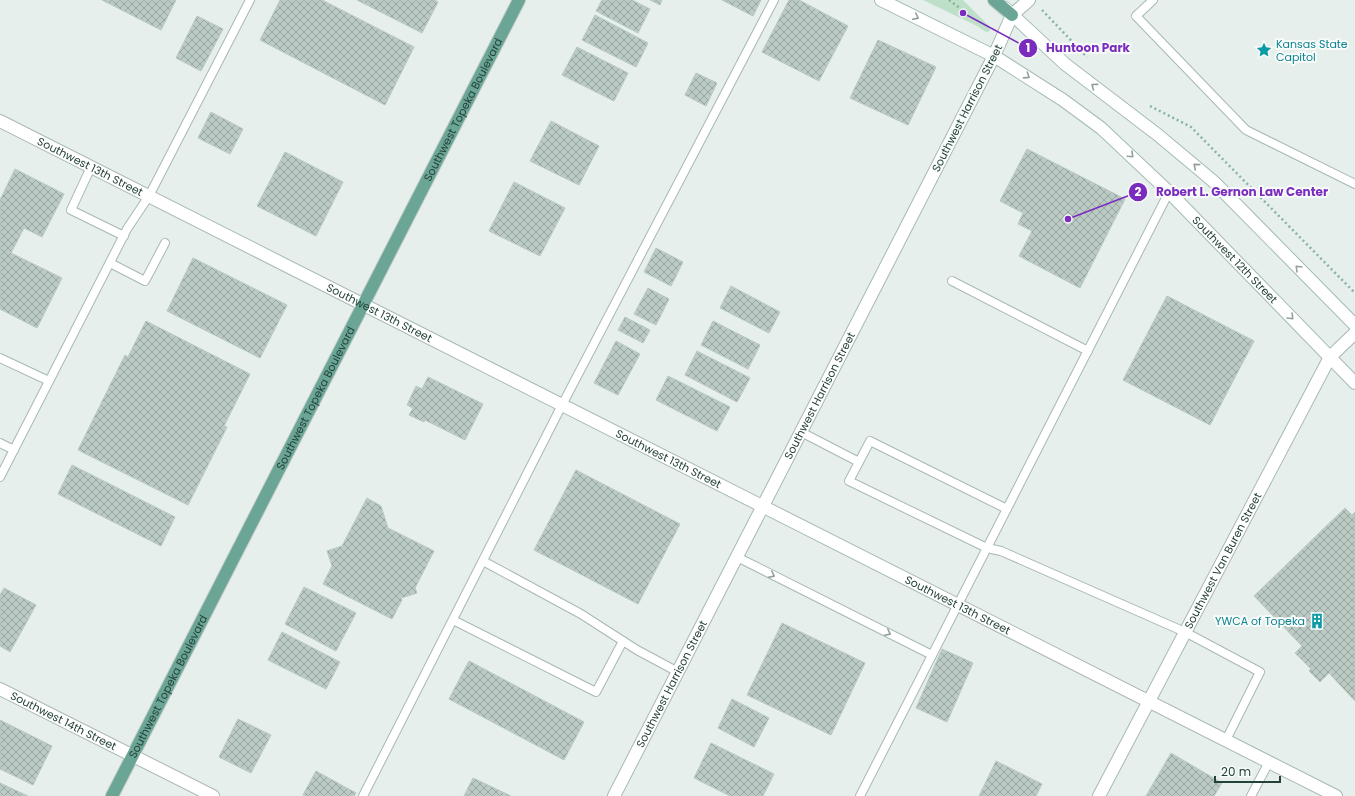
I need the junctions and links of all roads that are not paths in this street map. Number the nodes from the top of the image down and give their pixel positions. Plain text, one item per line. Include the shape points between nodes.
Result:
1 (250, 0) edge
2 (519, 0) edge
3 (774, 0) edge
4 (880, 0) edge
5 (994, 0) edge
6 (997, 0) edge
7 (1029, 0) edge
8 (1153, 0) edge
9 (1012, 15) junction
10 (994, 56) junction
11 (0, 121) edge
12 (91, 167) junction
13 (1355, 184) edge
14 (1169, 192) junction
15 (149, 196) junction
16 (124, 236) junction
17 (165, 243) dead end
18 (110, 263) junction
19 (952, 281) dead end
20 (364, 305) junction
21 (1355, 325) edge
22 (1355, 333) edge
23 (1088, 351) junction
24 (1330, 357) junction
25 (0, 358) edge
26 (49, 381) junction
27 (1355, 383) edge
28 (562, 405) junction
29 (801, 432) junction
30 (0, 443) edge
31 (14, 450) junction
32 (859, 462) junction
33 (0, 478) edge
34 (763, 506) junction
35 (1006, 509) junction
36 (987, 548) junction
37 (737, 557) junction
38 (483, 561) junction
39 (958, 605) junction
40 (453, 620) junction
41 (1185, 632) junction
42 (623, 641) junction
43 (932, 655) junction
44 (678, 672) junction
45 (0, 689) edge
46 (1149, 702) junction
47 (1226, 740) junction
48 (133, 756) junction
49 (1269, 762) junction
50 (112, 796) edge
51 (213, 796) edge
52 (363, 796) edge
53 (614, 796) edge
54 (860, 796) edge
55 (1099, 796) edge
56 (1251, 796) edge
57 (1336, 796) edge

1 - 15 lane
2 - 20 main road, Southwest Topeka Boulevard
3 - 28 lane
4 -> 10 street, Southwest 12th Street
5 - 9 main road
6 - 9 street
7 - 9 street, Southwest Harrison Street
8 - 13 lane via 1136,16 1246,130
9 - 10 street, Southwest Harrison Street
21 -> 9 street via 1213,181 1158,134 1065,64
10 -> 14 street, Southwest 12th Street via 1102,128
10 - 29 street, Southwest Harrison Street
11 - 12 street, Southwest 13th Street
12 - 15 street, Southwest 13th Street
12 - 16 lane via 71,210
14 - 23 lane
14 -> 24 street, Southwest 12th Street
15 - 16 lane
15 - 20 street, Southwest 13th Street
16 - 18 lane
17 - 18 lane via 145,281
18 - 26 lane
19 - 23 lane
20 - 28 street, Southwest 13th Street
20 - 48 main road, Southwest Topeka Boulevard
22 - 24 street, Southwest Van Buren Street
23 - 35 lane
24 - 27 street, Southwest 12th Street
24 - 41 street, Southwest Van Buren Street
25 - 26 lane
26 - 31 lane
28 - 34 street, Southwest 13th Street
28 - 38 lane
29 - 32 lane
29 - 34 street, Southwest Harrison Street
30 - 31 lane
31 - 33 lane
32 - 35 lane via 870,441
32 - 36 lane via 849,481
34 - 37 street, Southwest Harrison Street
34 - 39 street, Southwest 13th Street
35 - 36 lane
36 - 39 lane
36 - 41 lane via 1001,551
37 -> 43 lane
37 - 44 street, Southwest Harrison Street
38 - 40 lane
38 - 42 lane via 581,614
39 - 43 lane
39 - 46 street, Southwest 13th Street
40 - 42 lane via 596,692
40 - 52 lane
41 - 46 street, Southwest Van Buren Street
41 - 47 lane via 1260,672
42 - 44 lane
43 - 54 lane
44 - 53 street, Southwest Harrison Street
45 - 48 street, Southwest 14th Street
46 - 47 street, Southwest 13th Street
46 - 55 street, Southwest Van Buren Street
47 - 49 street, Southwest 13th Street
48 - 50 main road, Southwest Topeka Boulevard
48 - 51 street, Southwest 14th Street
49 - 56 lane
49 - 57 street, Southwest 13th Street

